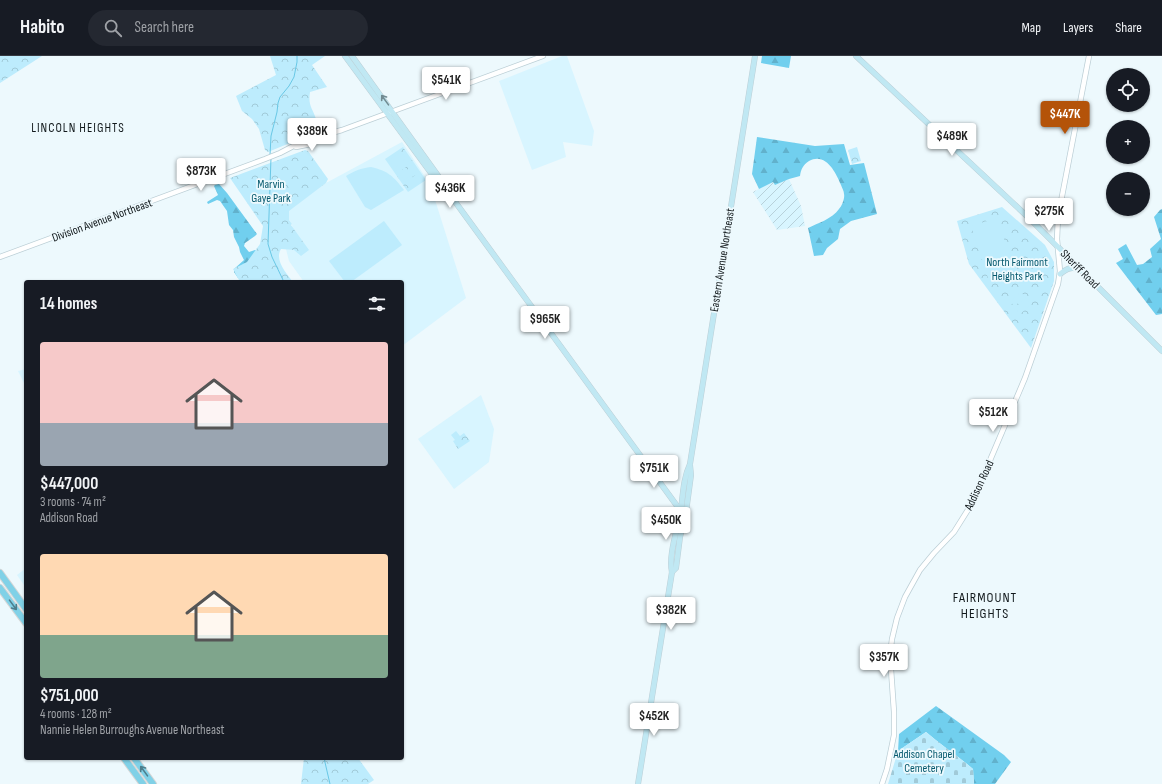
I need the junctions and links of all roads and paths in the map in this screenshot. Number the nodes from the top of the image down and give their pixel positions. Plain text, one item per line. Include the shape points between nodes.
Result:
1 (345, 56) edge
2 (348, 56) edge
3 (543, 56) edge
4 (755, 56) edge
5 (856, 56) edge
6 (1088, 56) edge
7 (354, 58) edge
8 (356, 71) junction
9 (373, 84) junction
10 (394, 112) junction
11 (388, 114) junction
12 (448, 192) junction
13 (1058, 247) junction
14 (0, 257) edge
15 (1080, 269) junction
16 (1060, 274) junction
17 (1162, 351) edge
18 (683, 511) junction
19 (0, 573) edge
20 (0, 588) edge
21 (24, 606) edge
22 (24, 620) edge
23 (125, 760) edge
24 (135, 760) edge
25 (143, 784) edge
26 (153, 784) edge
27 (638, 784) edge
28 (882, 784) edge

1 - 8 main road
2 - 7 main road via 352,60
3 - 10 street, Division Avenue Northeast
4 - 18 main road, Eastern Avenue Northeast via 690,464 686,473
5 - 13 main road, Sheriff Road
6 - 13 street, Addison Road via 1059,211
7 - 9 main road
8 - 9 main road via 360,71
8 - 11 main road
10 -> 9 main road
10 - 11 street, Division Avenue Northeast
10 - 12 main road
11 - 12 main road via 442,188
11 - 14 street, Division Avenue Northeast
12 - 18 main road
13 - 15 main road, Sheriff Road
13 - 16 street, Addison Road
15 - 16 main road via 1071,267
15 - 17 main road, Sheriff Road
16 - 28 street, Addison Road via 1025,378 971,505 954,532 920,570 898,613 890,655 894,735
18 - 27 main road, Eastern Avenue Northeast via 675,539
19 - 21 main road
20 -> 22 main road
23 - 25 main road
26 -> 24 main road

